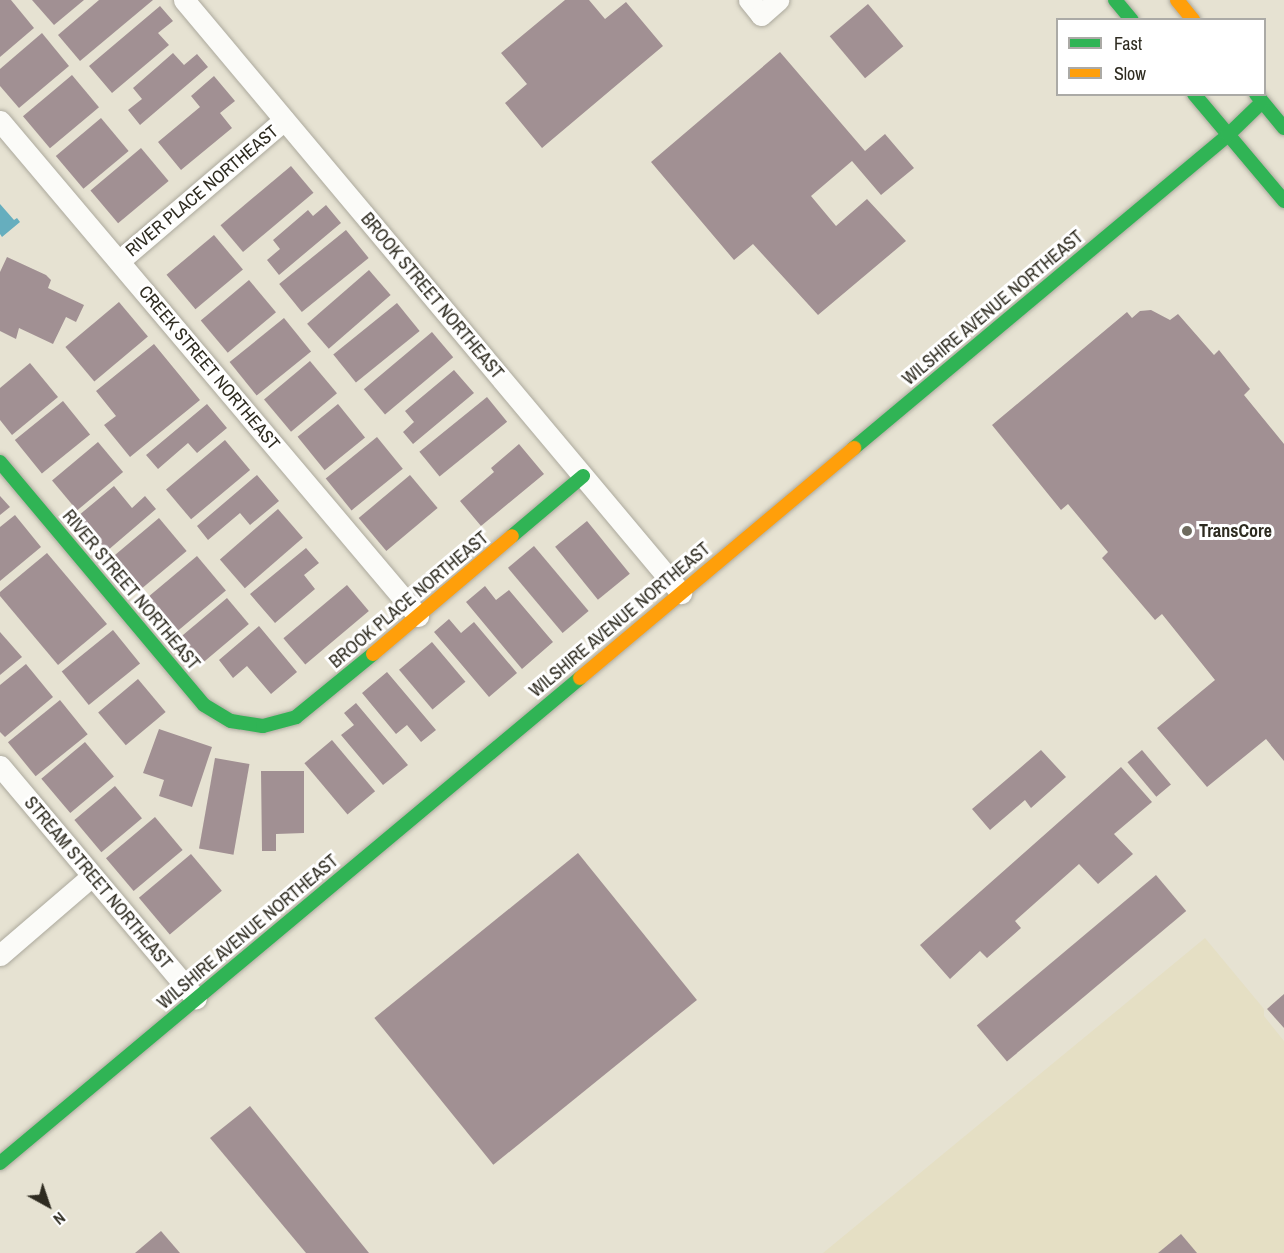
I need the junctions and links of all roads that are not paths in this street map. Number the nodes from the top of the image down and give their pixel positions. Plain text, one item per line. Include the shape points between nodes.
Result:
1 (183, 0) edge
2 (749, 0) edge
3 (778, 0) edge
4 (1115, 0) edge
5 (1177, 0) edge
6 (1130, 18) edge
7 (1191, 18) edge
8 (1196, 96) edge
9 (1259, 98) edge
10 (285, 120) junction
11 (0, 121) edge
12 (1284, 128) edge
13 (1228, 135) junction
14 (1284, 201) edge
15 (119, 261) junction
16 (0, 462) edge
17 (583, 476) junction
18 (681, 593) junction
19 (418, 616) junction
20 (246, 725) joint
21 (0, 766) edge
22 (92, 876) junction
23 (0, 955) edge
24 (196, 999) junction
25 (0, 1163) edge

1 - 10 street, BROOK STREET NORTHEAST
2 - 3 street via 761,15
4 - 6 street
5 - 7 street
8 - 13 street
9 - 12 street
9 - 13 street, WILSHIRE AVENUE NORTHEAST
10 - 15 street, RIVER PLACE NORTHEAST
10 - 17 street, BROOK STREET NORTHEAST
11 - 15 street, CREEK STREET NORTHEAST
13 - 14 street
13 - 18 street, WILSHIRE AVENUE NORTHEAST
15 - 19 street, CREEK STREET NORTHEAST
16 - 20 street, RIVER STREET NORTHEAST via 204,705 224,718
17 - 18 street, BROOK STREET NORTHEAST
17 - 19 street, BROOK PLACE NORTHEAST
18 - 24 street, WILSHIRE AVENUE NORTHEAST
19 - 20 street, BROOK PLACE NORTHEAST via 296,717 272,725
21 - 22 street, STREAM STREET NORTHEAST
22 - 23 street
22 - 24 street, STREAM STREET NORTHEAST
24 - 25 street, WILSHIRE AVENUE NORTHEAST

